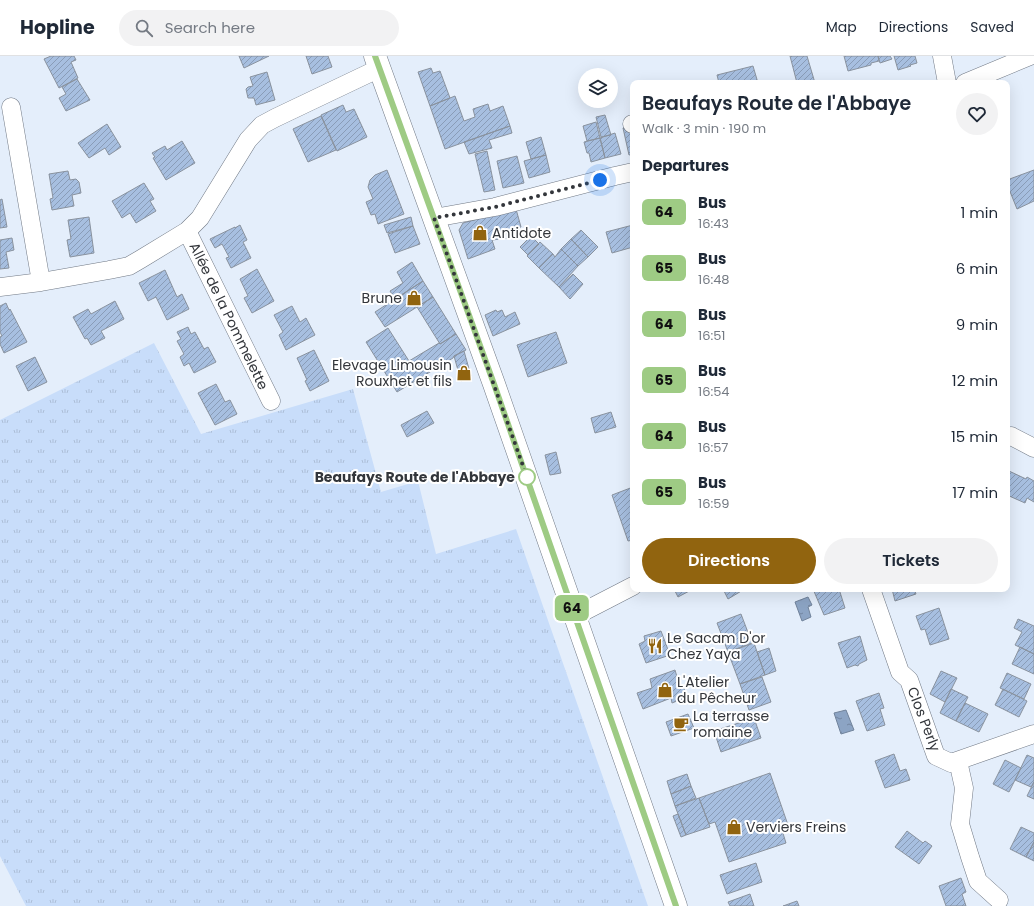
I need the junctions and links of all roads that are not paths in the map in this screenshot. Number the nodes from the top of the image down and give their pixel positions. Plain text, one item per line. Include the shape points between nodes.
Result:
1 (942, 56) edge
2 (1030, 56) edge
3 (378, 62) edge
4 (946, 80) edge
5 (972, 80) edge
6 (11, 108) dead end
7 (630, 173) edge
8 (434, 218) junction
9 (186, 230) junction
10 (40, 282) junction
11 (0, 287) edge
12 (271, 401) dead end
13 (1010, 436) edge
14 (1034, 448) edge
15 (630, 588) edge
16 (872, 592) edge
17 (575, 616) junction
18 (1034, 734) edge
19 (958, 761) junction
20 (999, 900) dead end
21 (676, 906) edge

1 - 4 street
2 - 5 street
3 - 8 main road
3 - 9 street, Allée de la Pommelette via 262,125 248,140 200,218
6 - 10 street
7 - 8 street via 495,207
8 - 17 main road
9 - 10 street, Allée de la Pommelette via 129,266
9 - 12 street, Allée de la Pommelette
10 - 11 street, Allée de la Pommelette
13 - 14 street
15 - 17 street
16 - 19 street, Clos Perly via 900,672 909,680 936,756 951,763
17 - 21 main road
18 - 19 street, Clos Perly
19 - 20 street via 964,788 960,824 978,881

